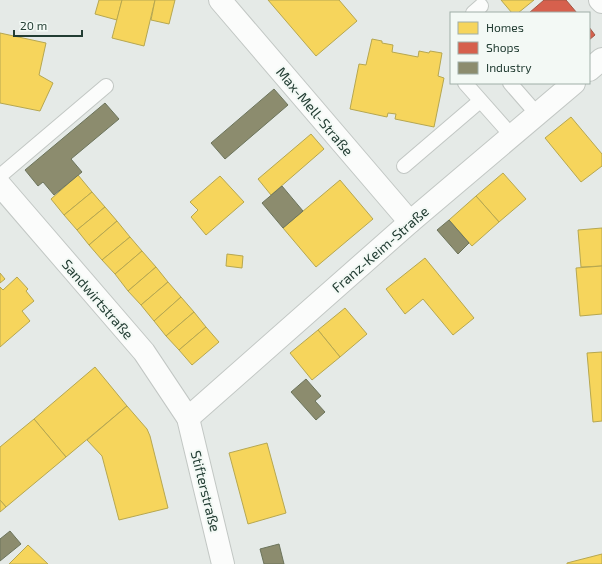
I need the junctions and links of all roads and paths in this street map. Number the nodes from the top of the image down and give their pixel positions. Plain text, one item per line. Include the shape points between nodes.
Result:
1 (220, 0) edge
2 (602, 59) edge
3 (590, 69) edge
4 (466, 84) edge
5 (511, 84) edge
6 (573, 84) edge
7 (106, 86) dead end
8 (480, 101) junction
9 (537, 114) junction
10 (512, 136) junction
11 (404, 166) dead end
12 (0, 176) edge
13 (0, 185) edge
14 (410, 222) junction
15 (188, 418) junction
16 (224, 564) edge

1 - 14 street, Max-Mell-Straße
2 - 3 street
4 - 8 lane
5 - 9 lane
6 - 9 street, Franz-Keim-Straße
7 - 12 lane
8 - 10 lane
8 - 11 lane
9 - 10 street, Franz-Keim-Straße
10 - 14 street, Franz-Keim-Straße
13 - 15 street, Sandwirtstraße via 144,352
14 - 15 street, Franz-Keim-Straße
15 - 16 street, Stifterstraße

